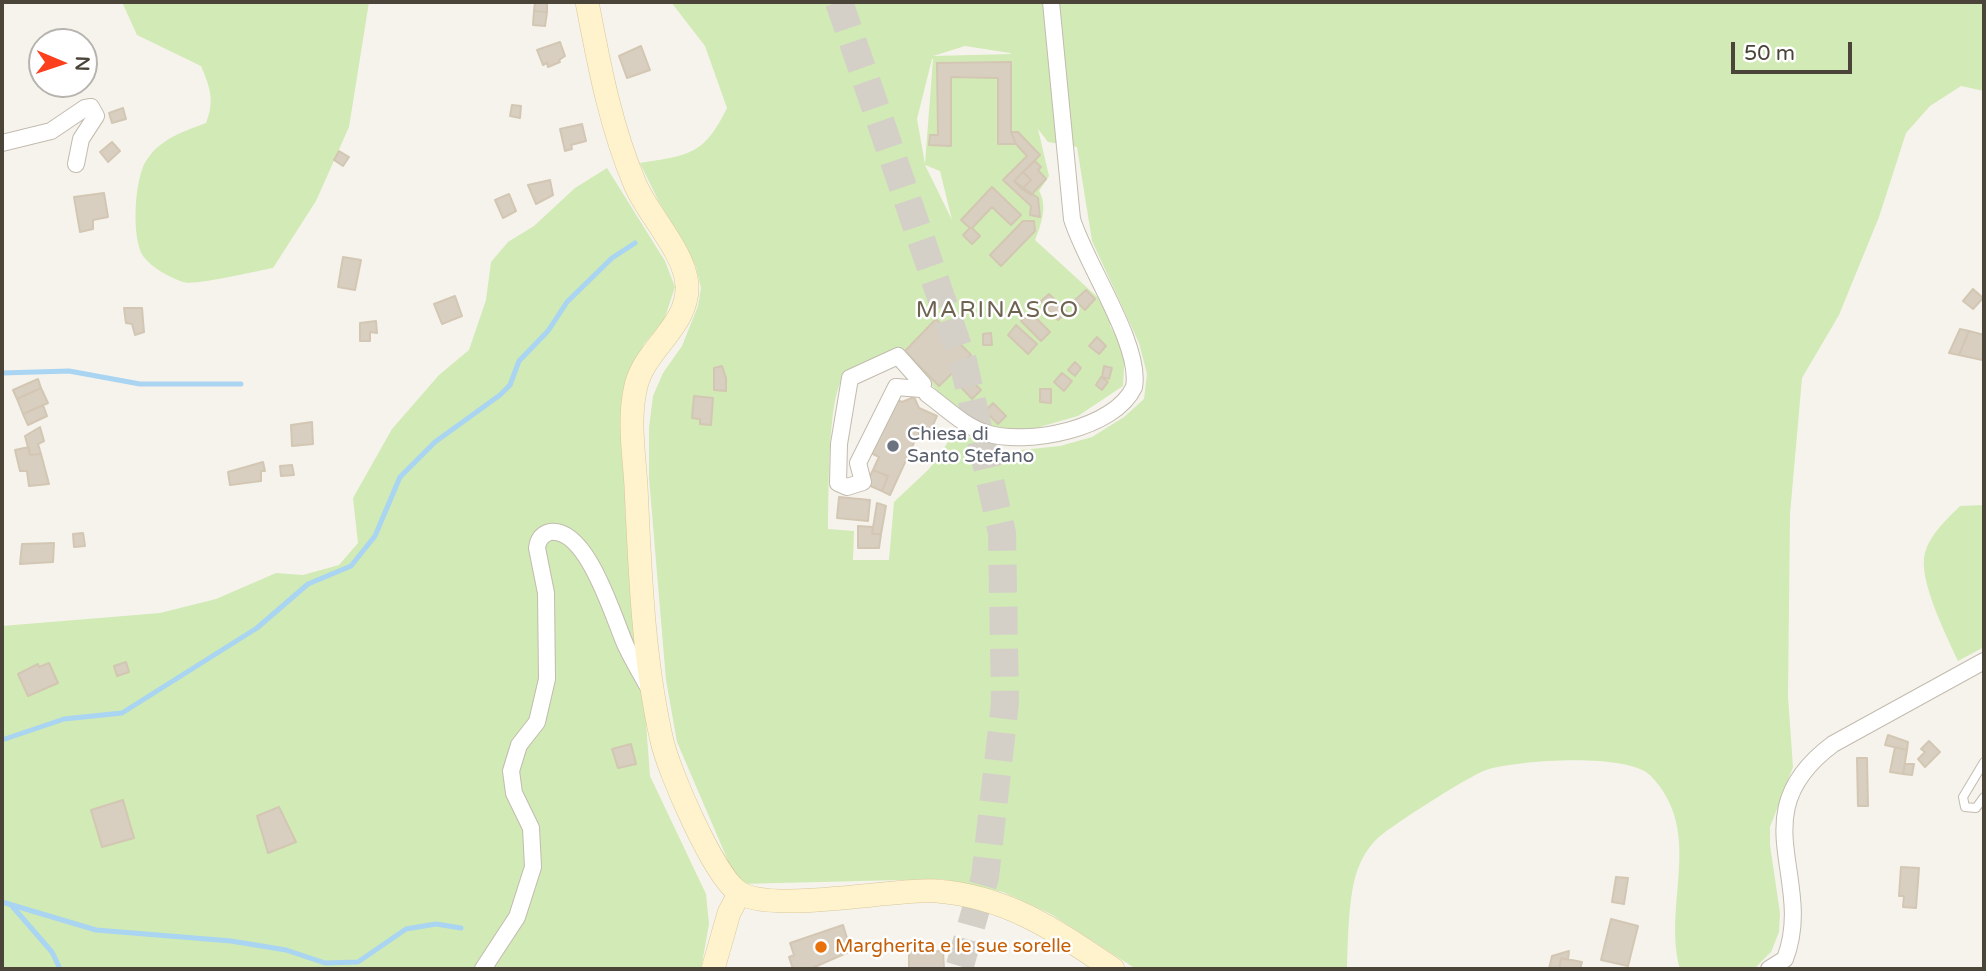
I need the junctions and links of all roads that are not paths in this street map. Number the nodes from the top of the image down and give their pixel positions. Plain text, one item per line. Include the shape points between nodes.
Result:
1 (587, 2) edge
2 (1052, 2) edge
3 (2, 143) edge
4 (76, 164) dead end
5 (925, 389) junction
6 (1984, 661) edge
7 (653, 696) junction
8 (1984, 762) edge
9 (1984, 797) edge
10 (739, 894) junction
11 (483, 969) edge
12 (713, 969) edge
13 (1113, 969) edge
14 (1769, 969) edge

1 - 7 street via 611,120 634,182 678,257 687,283 684,309 637,383 633,412 642,597
2 - 5 street via 1072,219 1080,247 1125,338 1132,358 1133,387 1113,409 1082,427 1056,436 1029,438 983,432
3 - 4 street via 51,131 91,107 96,116 81,139
5 - 5 street via 898,356 850,378 838,483 847,487 863,482 858,463 896,387
6 - 14 street via 1833,744 1802,774 1791,791 1783,829 1792,936 1785,959
7 - 10 street via 678,786 719,870
7 - 11 street via 626,646 597,575 572,540 547,533 538,540 537,548 546,593 548,657 543,704 537,722 519,745 511,771 514,793 531,828 533,867 517,917
8 - 9 lane via 1962,797 1965,807 1976,808
10 - 12 street
10 - 13 street via 789,900 912,891 962,895 1031,916

